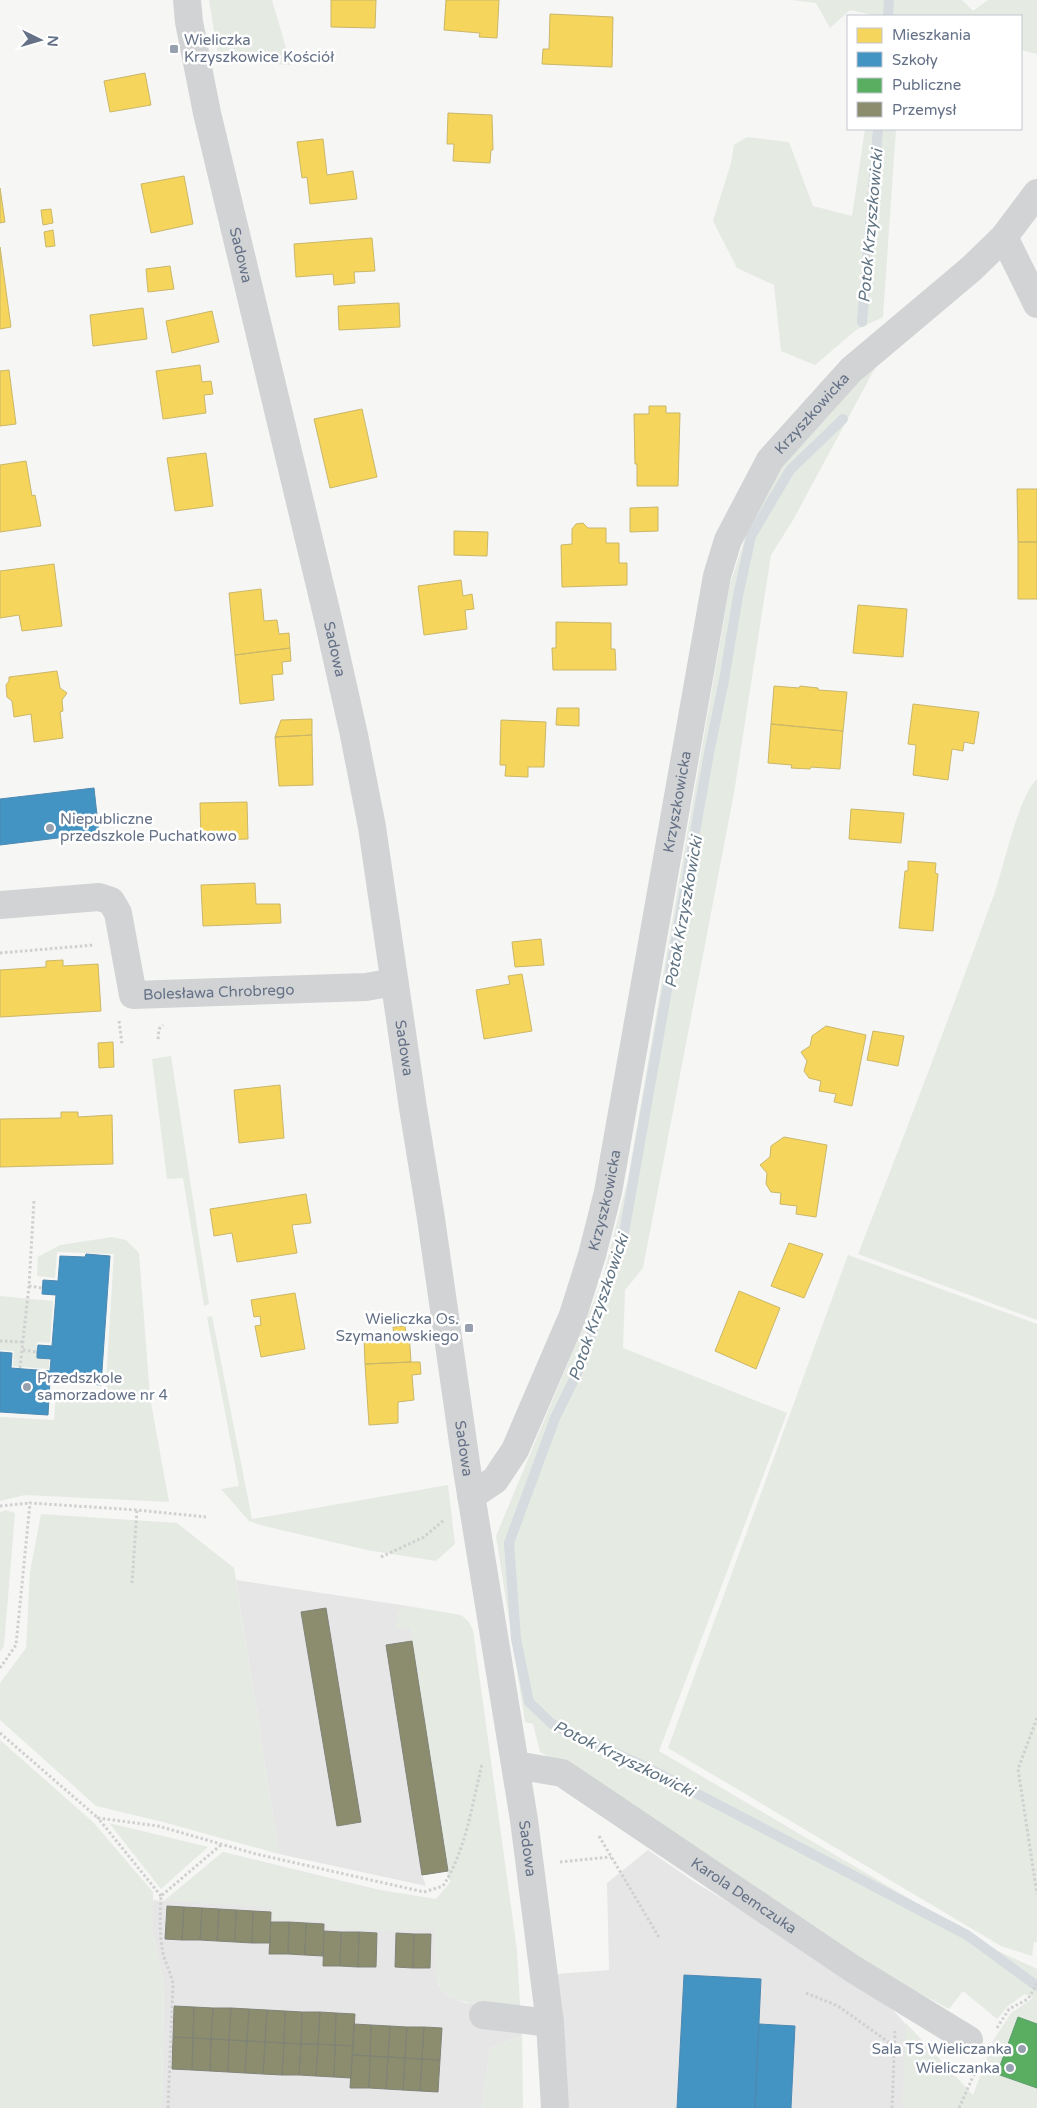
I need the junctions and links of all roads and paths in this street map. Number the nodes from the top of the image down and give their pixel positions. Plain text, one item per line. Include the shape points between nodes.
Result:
1 (187, 0) edge
2 (1037, 193) edge
3 (1004, 237) junction
4 (1037, 304) edge
5 (0, 905) edge
6 (99, 944) dead end
7 (0, 953) edge
8 (394, 982) junction
9 (34, 1200) dead end
10 (29, 1286) junction
11 (42, 1288) dead end
12 (0, 1341) edge
13 (24, 1342) junction
14 (23, 1350) junction
15 (37, 1352) dead end
16 (20, 1368) dead end
17 (471, 1496) junction
18 (30, 1503) junction
19 (0, 1506) edge
20 (136, 1510) junction
21 (450, 1516) dead end
22 (206, 1517) dead end
23 (381, 1557) dead end
24 (132, 1584) dead end
25 (0, 1668) edge
26 (1037, 1718) edge
27 (0, 1733) edge
28 (483, 1760) dead end
29 (516, 1765) junction
30 (98, 1818) junction
31 (222, 1843) junction
32 (611, 1857) dead end
33 (556, 1863) dead end
34 (1037, 1894) edge
35 (161, 1896) junction
36 (1037, 1984) edge
37 (806, 1993) dead end
38 (897, 1996) junction
39 (1028, 1999) dead end
40 (483, 2015) dead end
41 (550, 2023) junction
42 (969, 2040) dead end
43 (894, 2046) junction
44 (168, 2108) edge
45 (555, 2108) edge
46 (892, 2108) edge

1 - 8 street, Sadowa via 207,113 298,486 354,735 372,827
2 - 3 street, Krzyszkowicka
3 - 4 street
3 - 17 street, Krzyszkowicka via 971,269 851,370 770,460 728,540 717,576 608,1192 592,1255 573,1315 515,1450 494,1480
5 - 8 street, Bolesława Chrobrego via 99,897 111,901 118,913 133,996
6 - 7 path
8 - 17 street, Sadowa
9 - 10 path
10 - 11 path
10 - 13 path
12 - 13 path
13 - 14 path
14 - 15 path
14 - 16 path
17 - 29 street, Sadowa
18 - 19 path
18 - 20 path
18 - 25 path via 16,1646
20 - 22 path
20 - 24 path
21 - 23 path via 424,1537
26 - 34 path via 1018,1770
27 - 30 path
28 - 31 path via 468,1824 453,1870 444,1886 424,1892 256,1854
29 - 38 street, Karola Demczuka via 562,1773
29 - 41 street, Sadowa
30 - 31 path via 158,1826
30 - 35 path
31 - 35 path
32 - 33 path
35 - 44 path via 159,1928 173,1984
36 - 39 path
37 - 43 path via 838,2006
38 - 42 street, Karola Demczuka
38 - 43 path
40 - 41 street
41 - 45 street, Sadowa
43 - 46 path

